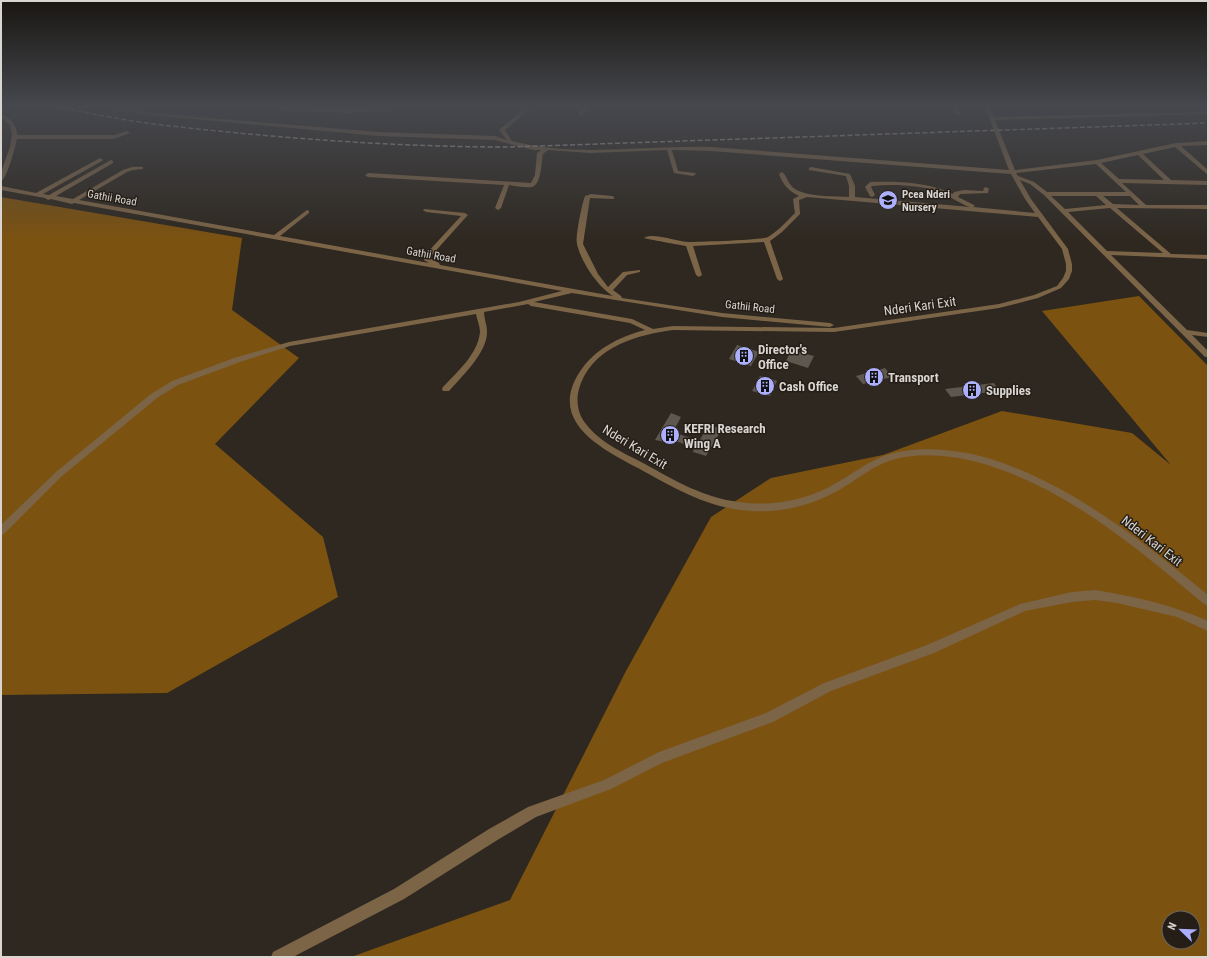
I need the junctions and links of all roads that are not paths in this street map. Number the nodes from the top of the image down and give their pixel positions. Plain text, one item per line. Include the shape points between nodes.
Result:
1 (9, 152) edge
2 (542, 152) edge
3 (670, 152) edge
4 (743, 152) edge
5 (1005, 152) edge
6 (1145, 152) edge
7 (1184, 152) edge
8 (1139, 153) junction
9 (100, 160) dead end
10 (111, 162) dead end
11 (1097, 162) junction
12 (141, 168) dead end
13 (811, 169) dead end
14 (1208, 173) edge
15 (693, 174) dead end
16 (782, 174) dead end
17 (368, 175) dead end
18 (1015, 175) junction
19 (1, 179) edge
20 (1119, 181) junction
21 (1169, 182) junction
22 (1208, 183) edge
23 (507, 184) junction
24 (1, 188) edge
25 (986, 189) dead end
26 (1096, 193) junction
27 (1046, 194) junction
28 (1132, 194) junction
29 (803, 195) junction
30 (872, 195) dead end
31 (36, 196) junction
32 (48, 198) junction
33 (612, 198) dead end
34 (852, 198) junction
35 (956, 198) junction
36 (72, 202) junction
37 (1110, 206) junction
38 (1144, 206) junction
39 (1208, 207) edge
40 (498, 208) dead end
41 (426, 210) dead end
42 (980, 210) junction
43 (1063, 211) junction
44 (307, 212) dead end
45 (1040, 215) junction
46 (274, 238) junction
47 (647, 238) dead end
48 (766, 240) junction
49 (689, 244) junction
50 (1106, 253) junction
51 (1170, 256) junction
52 (1208, 257) edge
53 (445, 268) junction
54 (638, 271) dead end
55 (699, 275) dead end
56 (780, 278) dead end
57 (608, 290) junction
58 (572, 291) junction
59 (628, 301) junction
60 (526, 303) junction
61 (480, 311) junction
62 (860, 326) junction
63 (652, 331) junction
64 (1184, 332) junction
65 (1208, 335) edge
66 (1208, 355) edge
67 (446, 389) dead end
68 (1, 531) edge
69 (1208, 602) edge
70 (1208, 626) edge
71 (278, 957) edge

1 - 19 street
2 - 23 street via 534,184
3 - 15 street via 676,172
4 - 18 street
5 - 18 street, Nderi Kari Exit
6 - 8 street
7 - 14 street
8 - 11 street
8 - 21 street
9 - 31 street
10 - 32 street
11 - 18 street
11 - 20 street
12 - 36 street via 125,171
13 - 34 street via 848,175 852,186
16 - 29 street via 789,188
17 - 23 street
18 - 27 street via 1032,183
18 - 45 street, Nderi Kari Exit
20 - 21 street
20 - 28 street
21 - 22 street
23 - 40 street
24 - 31 street, Gathii Road
25 - 35 street via 986,192 982,193 956,193
26 - 27 street
26 - 28 street
26 - 37 street
27 - 43 street
28 - 38 street
29 - 34 street
29 - 48 street via 796,199 798,213 780,231
30 - 35 street via 868,190 869,185 885,184 937,190
31 - 32 street, Gathii Road
32 - 36 street, Gathii Road
33 - 57 street via 587,197 580,239 594,273
34 - 42 street
35 - 42 street
36 - 46 street, Gathii Road via 232,228
37 - 38 street
37 - 43 street
37 - 51 street
38 - 39 street
41 - 53 street via 465,215 427,258 430,262
42 - 45 street
43 - 50 street
44 - 46 street
45 - 62 street, Nderi Kari Exit via 1061,244 1069,264 1068,275 1055,289 1036,297 999,306
46 - 53 street, Gathii Road
47 - 49 street via 660,237
48 - 49 street
48 - 56 street
49 - 55 street
50 - 51 street
50 - 64 street
51 - 52 street
53 - 58 street, Gathii Road
54 - 57 street via 625,273
57 - 59 street
58 - 59 street, Gathii Road
58 - 60 street
59 - 62 street, Gathii Road via 749,318
60 - 61 street
60 - 63 street via 632,322
61 - 67 street via 483,330 481,341 470,361
61 - 68 street via 289,344 175,383 154,396 65,468
62 - 63 street, Nderi Kari Exit via 819,330 685,328
63 - 69 street, Nderi Kari Exit via 618,341 594,358 580,375 574,407 588,431 600,442 686,490 729,504 774,508 817,498 874,464 892,457 912,454 967,457 1011,471 1085,507 1154,556
64 - 65 street
64 - 66 street
70 - 71 street via 1178,613 1118,598 1078,596 1024,606 930,649 828,687 769,718 659,758 607,785 533,812 399,894

